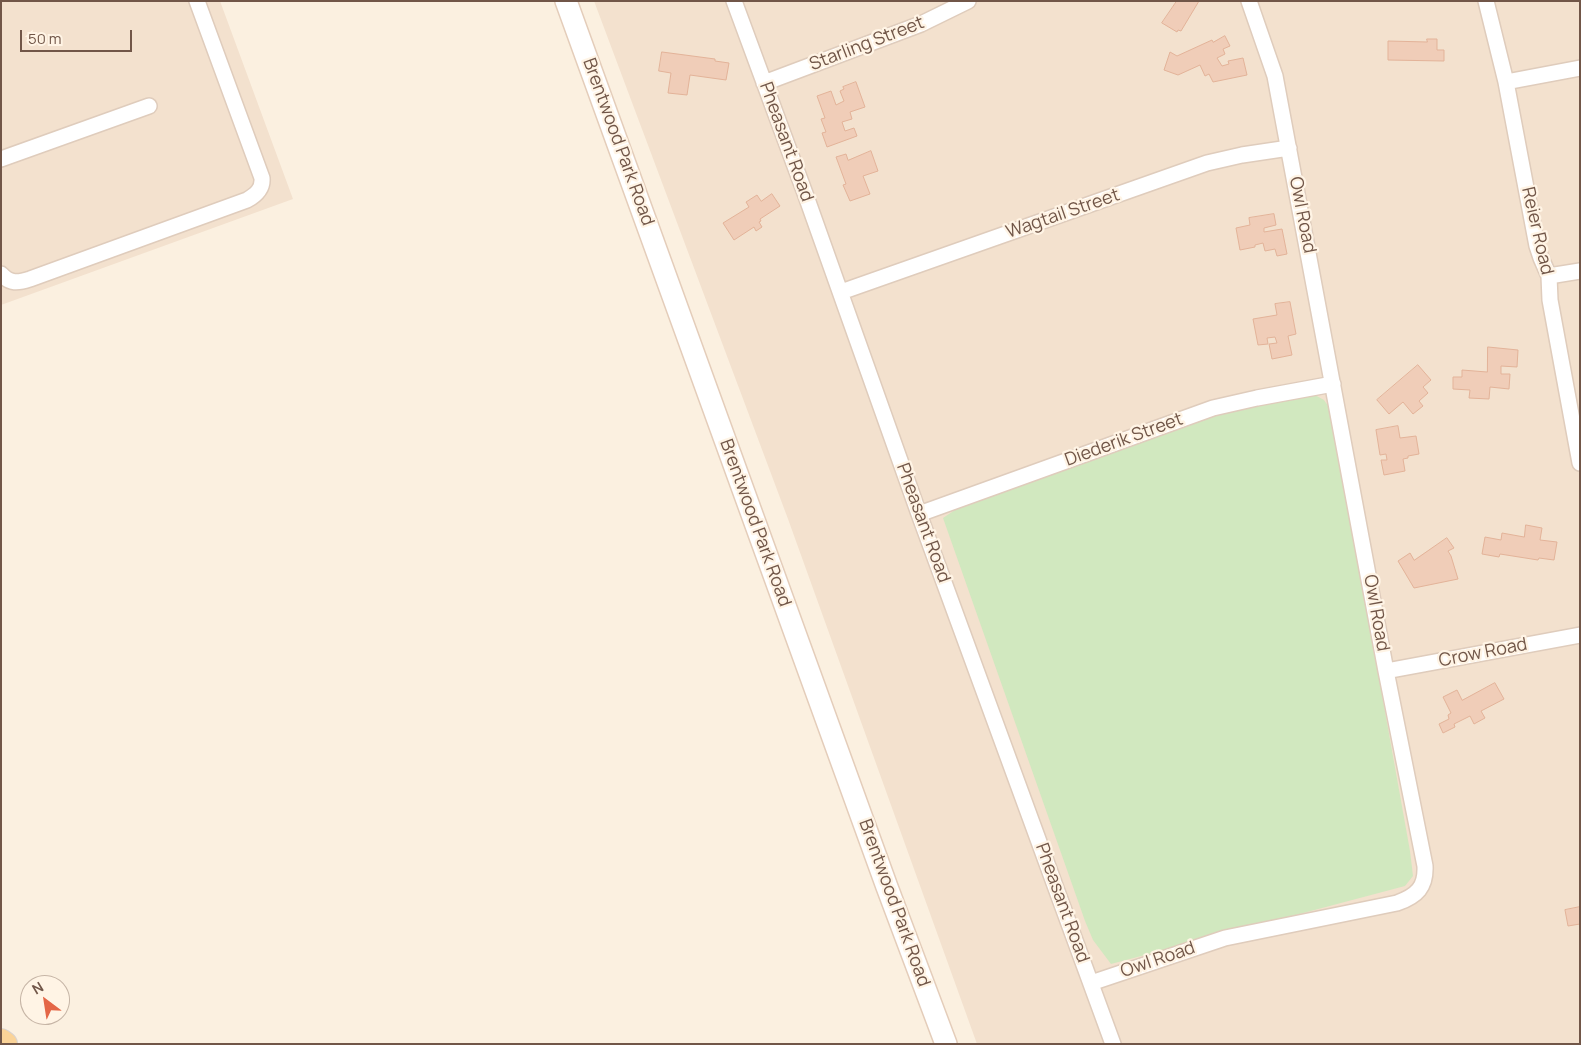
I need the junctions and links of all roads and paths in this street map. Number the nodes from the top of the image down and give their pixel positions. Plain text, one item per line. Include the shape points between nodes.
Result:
1 (198, 1) edge
2 (566, 1) edge
3 (734, 1) edge
4 (968, 1) edge
5 (1249, 1) edge
6 (1486, 1) edge
7 (1580, 68) edge
8 (1506, 82) junction
9 (764, 83) junction
10 (149, 106) dead end
11 (1289, 148) junction
12 (1, 159) edge
13 (1580, 271) edge
14 (1, 274) edge
15 (1549, 276) junction
16 (841, 292) junction
17 (1333, 384) junction
18 (1580, 463) edge
19 (919, 514) junction
20 (1580, 635) edge
21 (1386, 671) junction
22 (1091, 983) junction
23 (1, 1041) edge
24 (5, 1044) edge
25 (946, 1044) edge
26 (1113, 1044) edge

1 - 14 street via 262,178 260,190 247,200 18,283
2 - 25 street, Brentwood Park Road
3 - 9 street, Pheasant Road
4 - 9 street, Starling Street via 921,24
5 - 11 street, Owl Road via 1275,76
6 - 8 street, Reier Road
7 - 8 street
8 - 15 street, Reier Road via 1537,246
9 - 16 street, Pheasant Road
10 - 12 street
11 - 16 street, Wagtail Street via 1207,163
11 - 17 street, Owl Road
13 - 15 street
15 - 18 street, Reier Road via 1550,300
16 - 19 street, Pheasant Road
17 - 19 street, Diederik Street via 1213,408
17 - 21 street, Owl Road
19 - 22 street, Pheasant Road
20 - 21 street, Crow Road
21 - 22 street, Owl Road via 1425,866 1425,880 1417,893 1397,903 1225,938
22 - 26 street, Pheasant Road
23 - 24 main road

